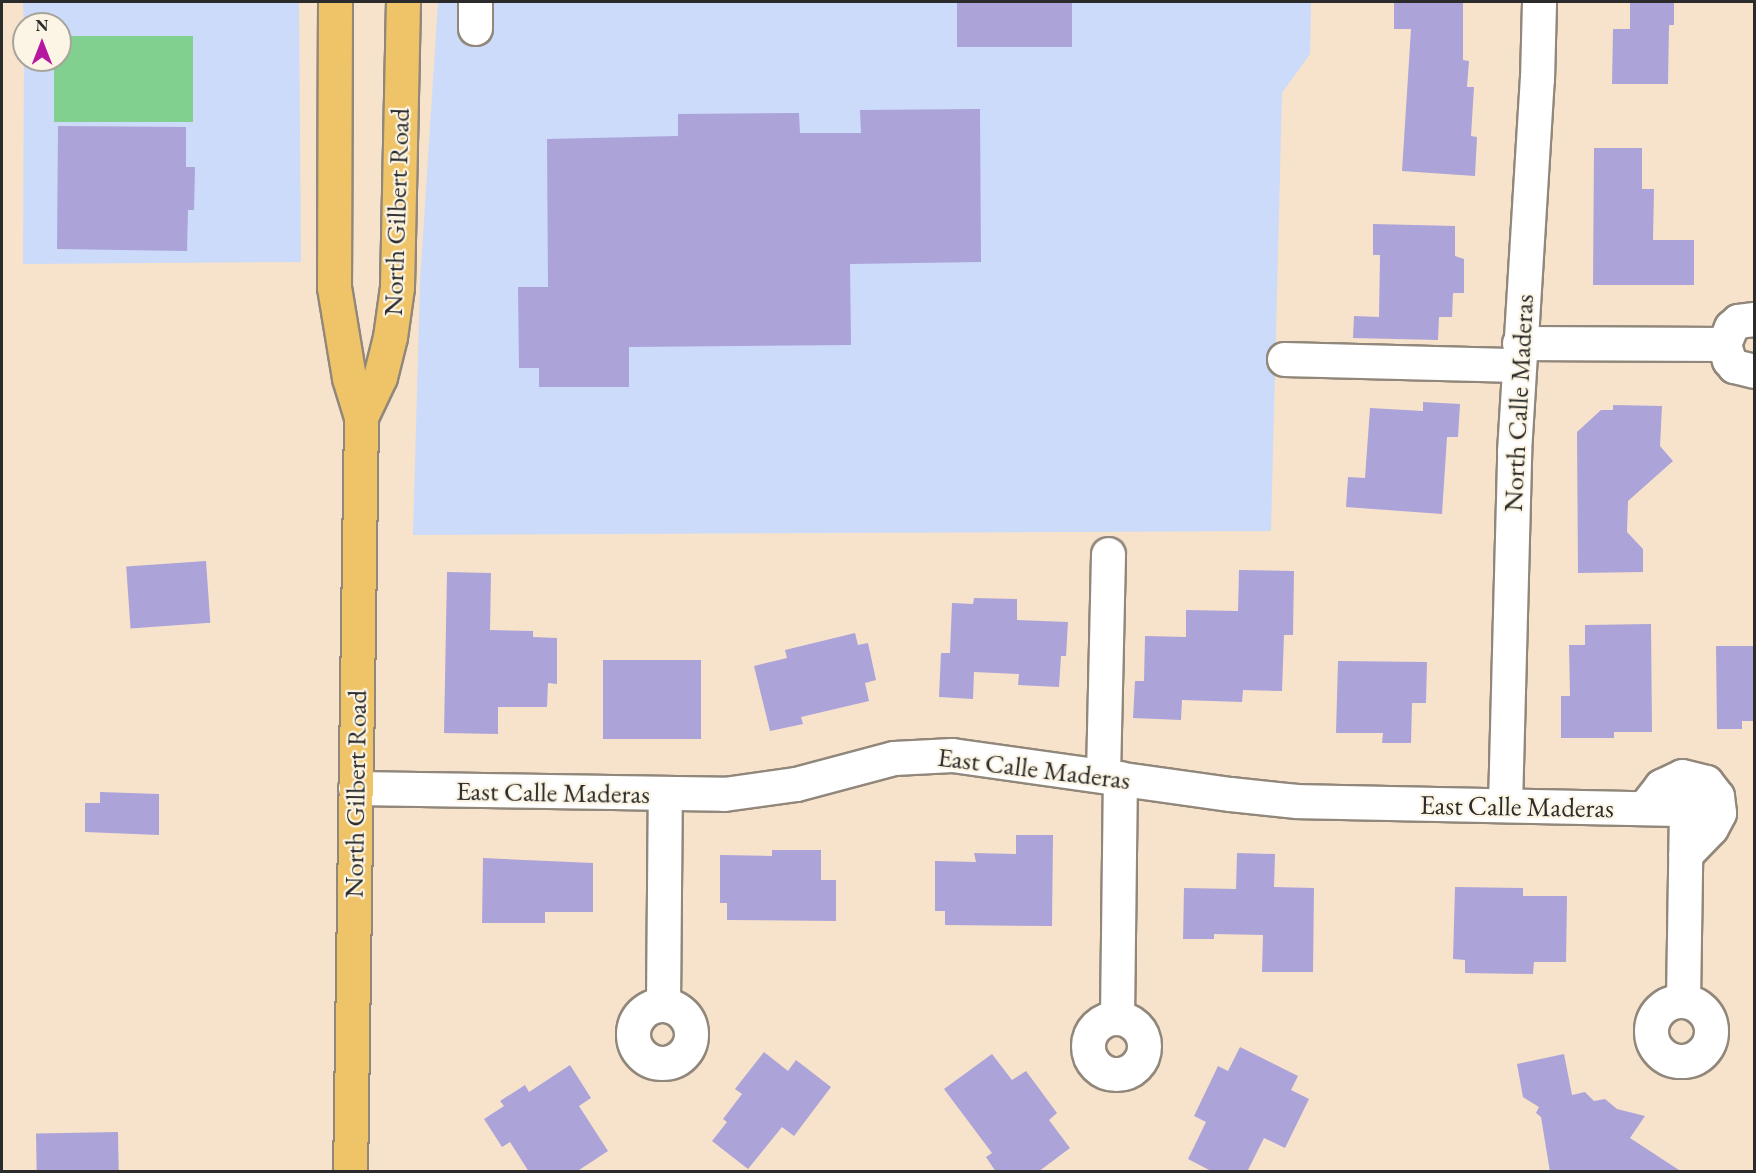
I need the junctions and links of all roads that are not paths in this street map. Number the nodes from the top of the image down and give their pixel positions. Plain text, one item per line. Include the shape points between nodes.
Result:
1 (335, 2) edge
2 (403, 2) edge
3 (1539, 2) edge
4 (1755, 318) edge
5 (1724, 344) junction
6 (1519, 354) junction
7 (1284, 358) dead end
8 (1755, 371) edge
9 (361, 417) junction
10 (1108, 554) dead end
11 (1112, 777) junction
12 (355, 788) junction
13 (665, 794) junction
14 (1505, 805) junction
15 (1683, 1001) dead end
16 (663, 1005) dead end
17 (1117, 1018) dead end
18 (350, 1172) edge

1 - 9 main road, North Gilbert Road via 334,287 349,378
2 - 9 main road, North Gilbert Road via 397,287 380,377
3 - 6 street, North Calle Maderas
4 - 5 street via 1738,321
5 - 6 street
5 - 8 street via 1734,366
6 - 7 street
6 - 14 street, North Calle Maderas
9 - 12 main road, North Gilbert Road
10 - 11 street
11 - 13 street, East Calle Maderas via 952,755 923,755 885,760 770,790
11 - 14 street, East Calle Maderas via 1297,801
11 - 17 street
12 - 13 street, East Calle Maderas
12 - 18 main road, North Gilbert Road
13 - 16 street
14 - 15 street, East Calle Maderas via 1686,808

